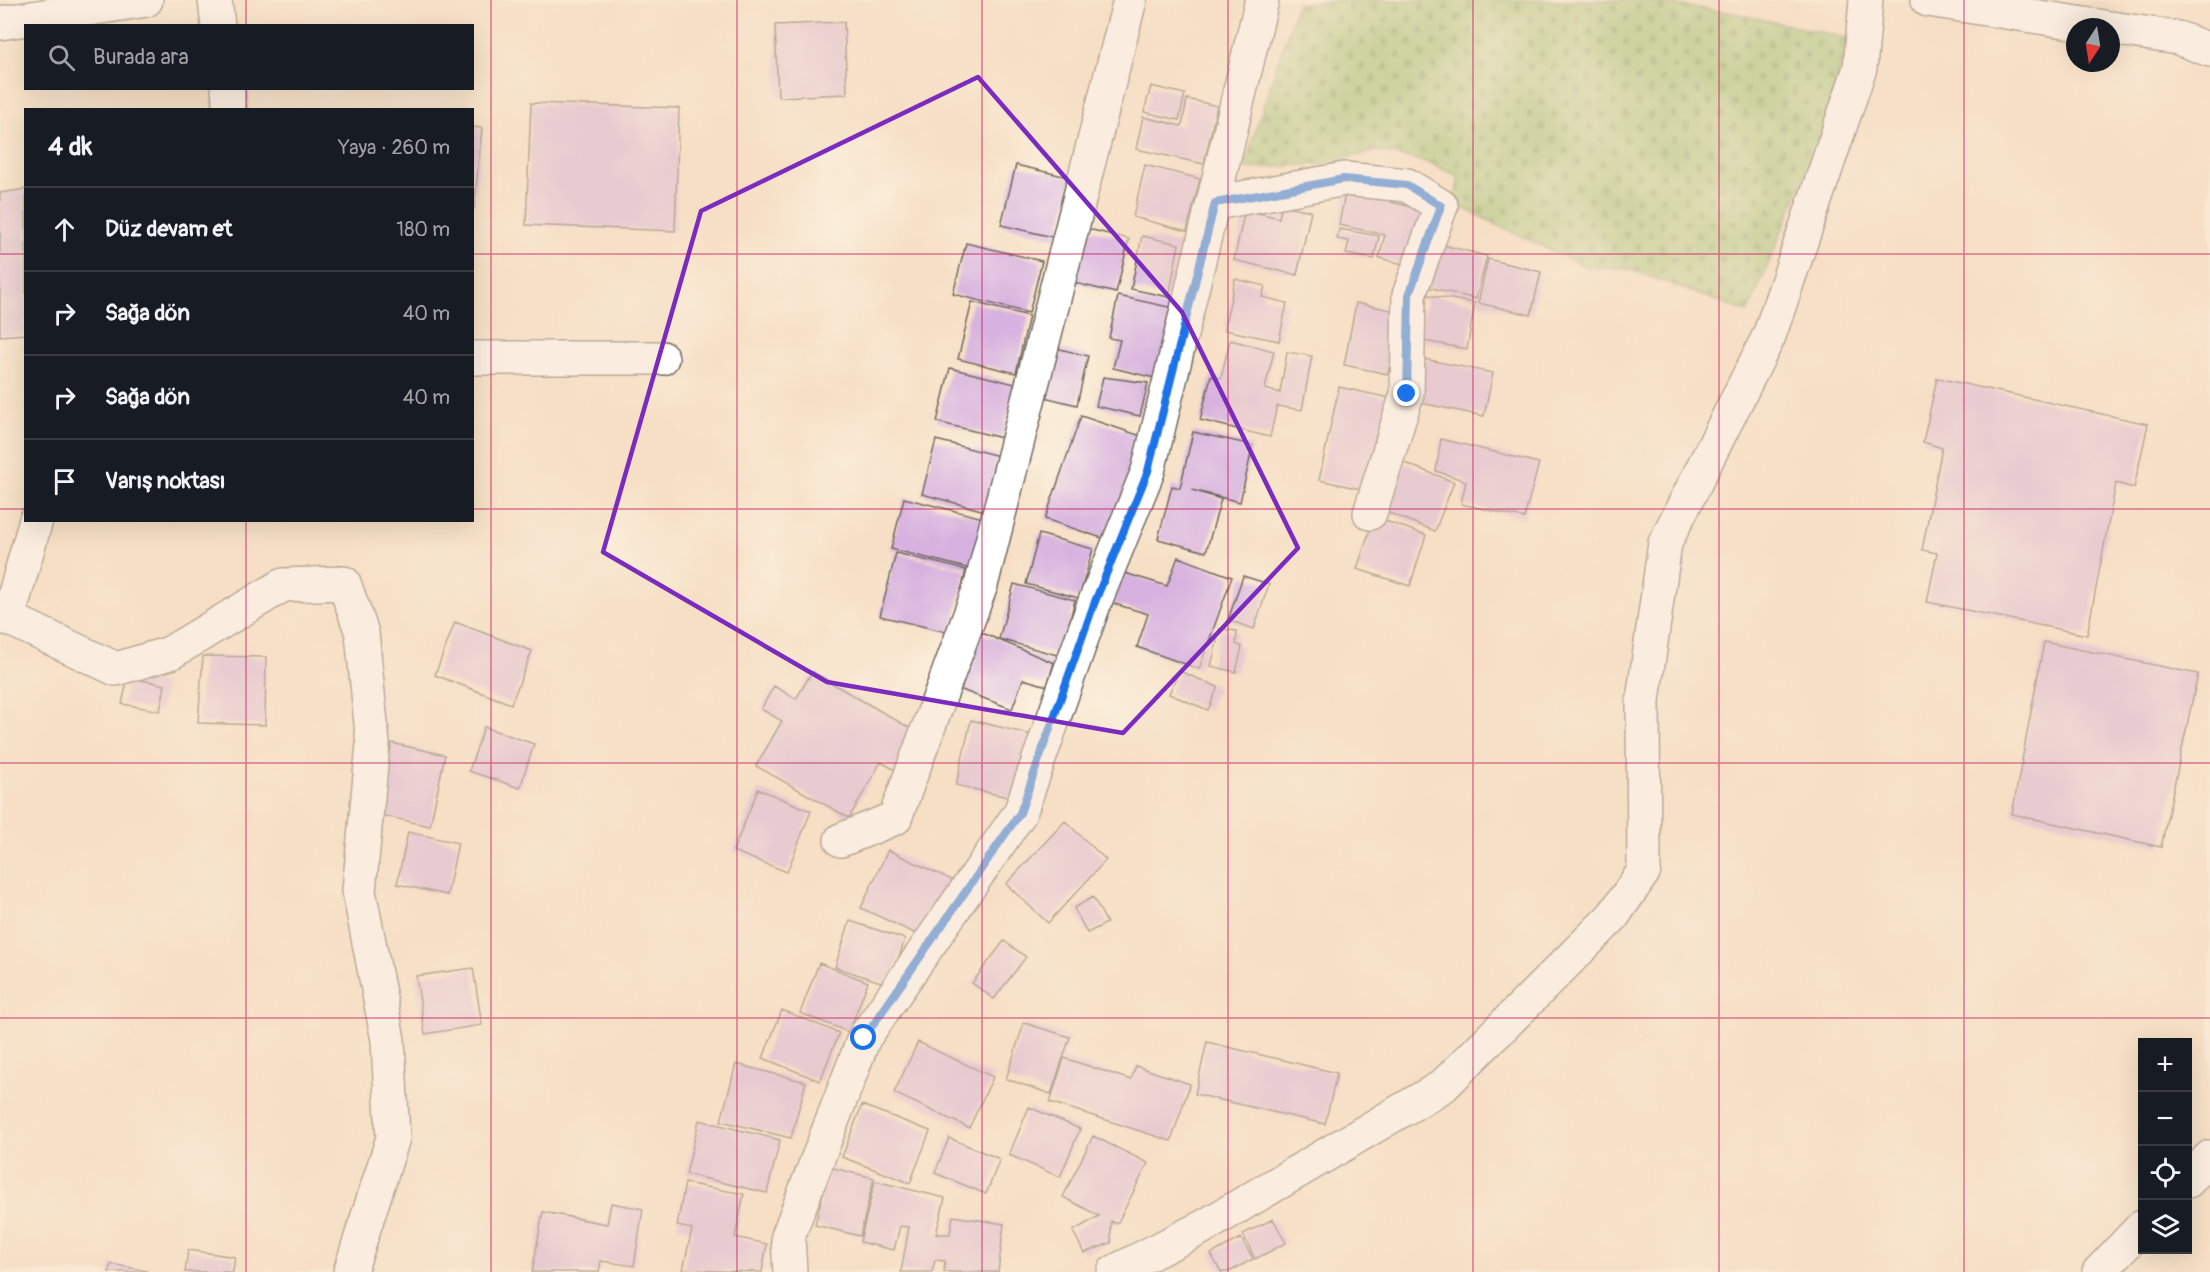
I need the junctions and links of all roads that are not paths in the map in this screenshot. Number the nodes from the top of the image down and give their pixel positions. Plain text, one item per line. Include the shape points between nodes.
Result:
1 (146, 0) edge
2 (215, 0) edge
3 (1130, 0) edge
4 (1262, 0) edge
5 (1866, 0) edge
6 (1928, 0) edge
7 (1999, 5) edge
8 (2066, 19) edge
9 (0, 23) edge
10 (218, 24) edge
11 (2120, 29) edge
12 (2210, 50) edge
13 (228, 90) edge
14 (230, 108) edge
15 (1215, 203) junction
16 (474, 357) edge
17 (662, 358) dead end
18 (1370, 513) dead end
19 (35, 522) edge
20 (4, 618) edge
21 (841, 840) dead end
22 (2210, 1157) edge
23 (2192, 1176) edge
24 (2138, 1231) edge
25 (350, 1272) edge
26 (790, 1272) edge
27 (1114, 1272) edge
28 (2099, 1272) edge

1 - 9 street
2 - 10 street
3 - 21 street via 981,585 895,818
4 - 15 street
5 - 27 street via 1860,68 1769,336 1665,543 1642,700 1644,871 1612,916 1443,1086 1205,1226
6 - 7 street
7 - 8 street
11 - 12 street via 2178,39
13 - 14 street
15 - 18 street via 1344,179 1407,185 1441,206 1409,295 1407,394
15 - 26 street via 1148,471 1094,604 1020,813 864,1038 788,1236
16 - 17 street
19 - 20 street
20 - 25 street via 116,669 170,653 283,585 344,583 362,633 373,744 359,891 388,1040 393,1138
22 - 23 street
24 - 28 street

